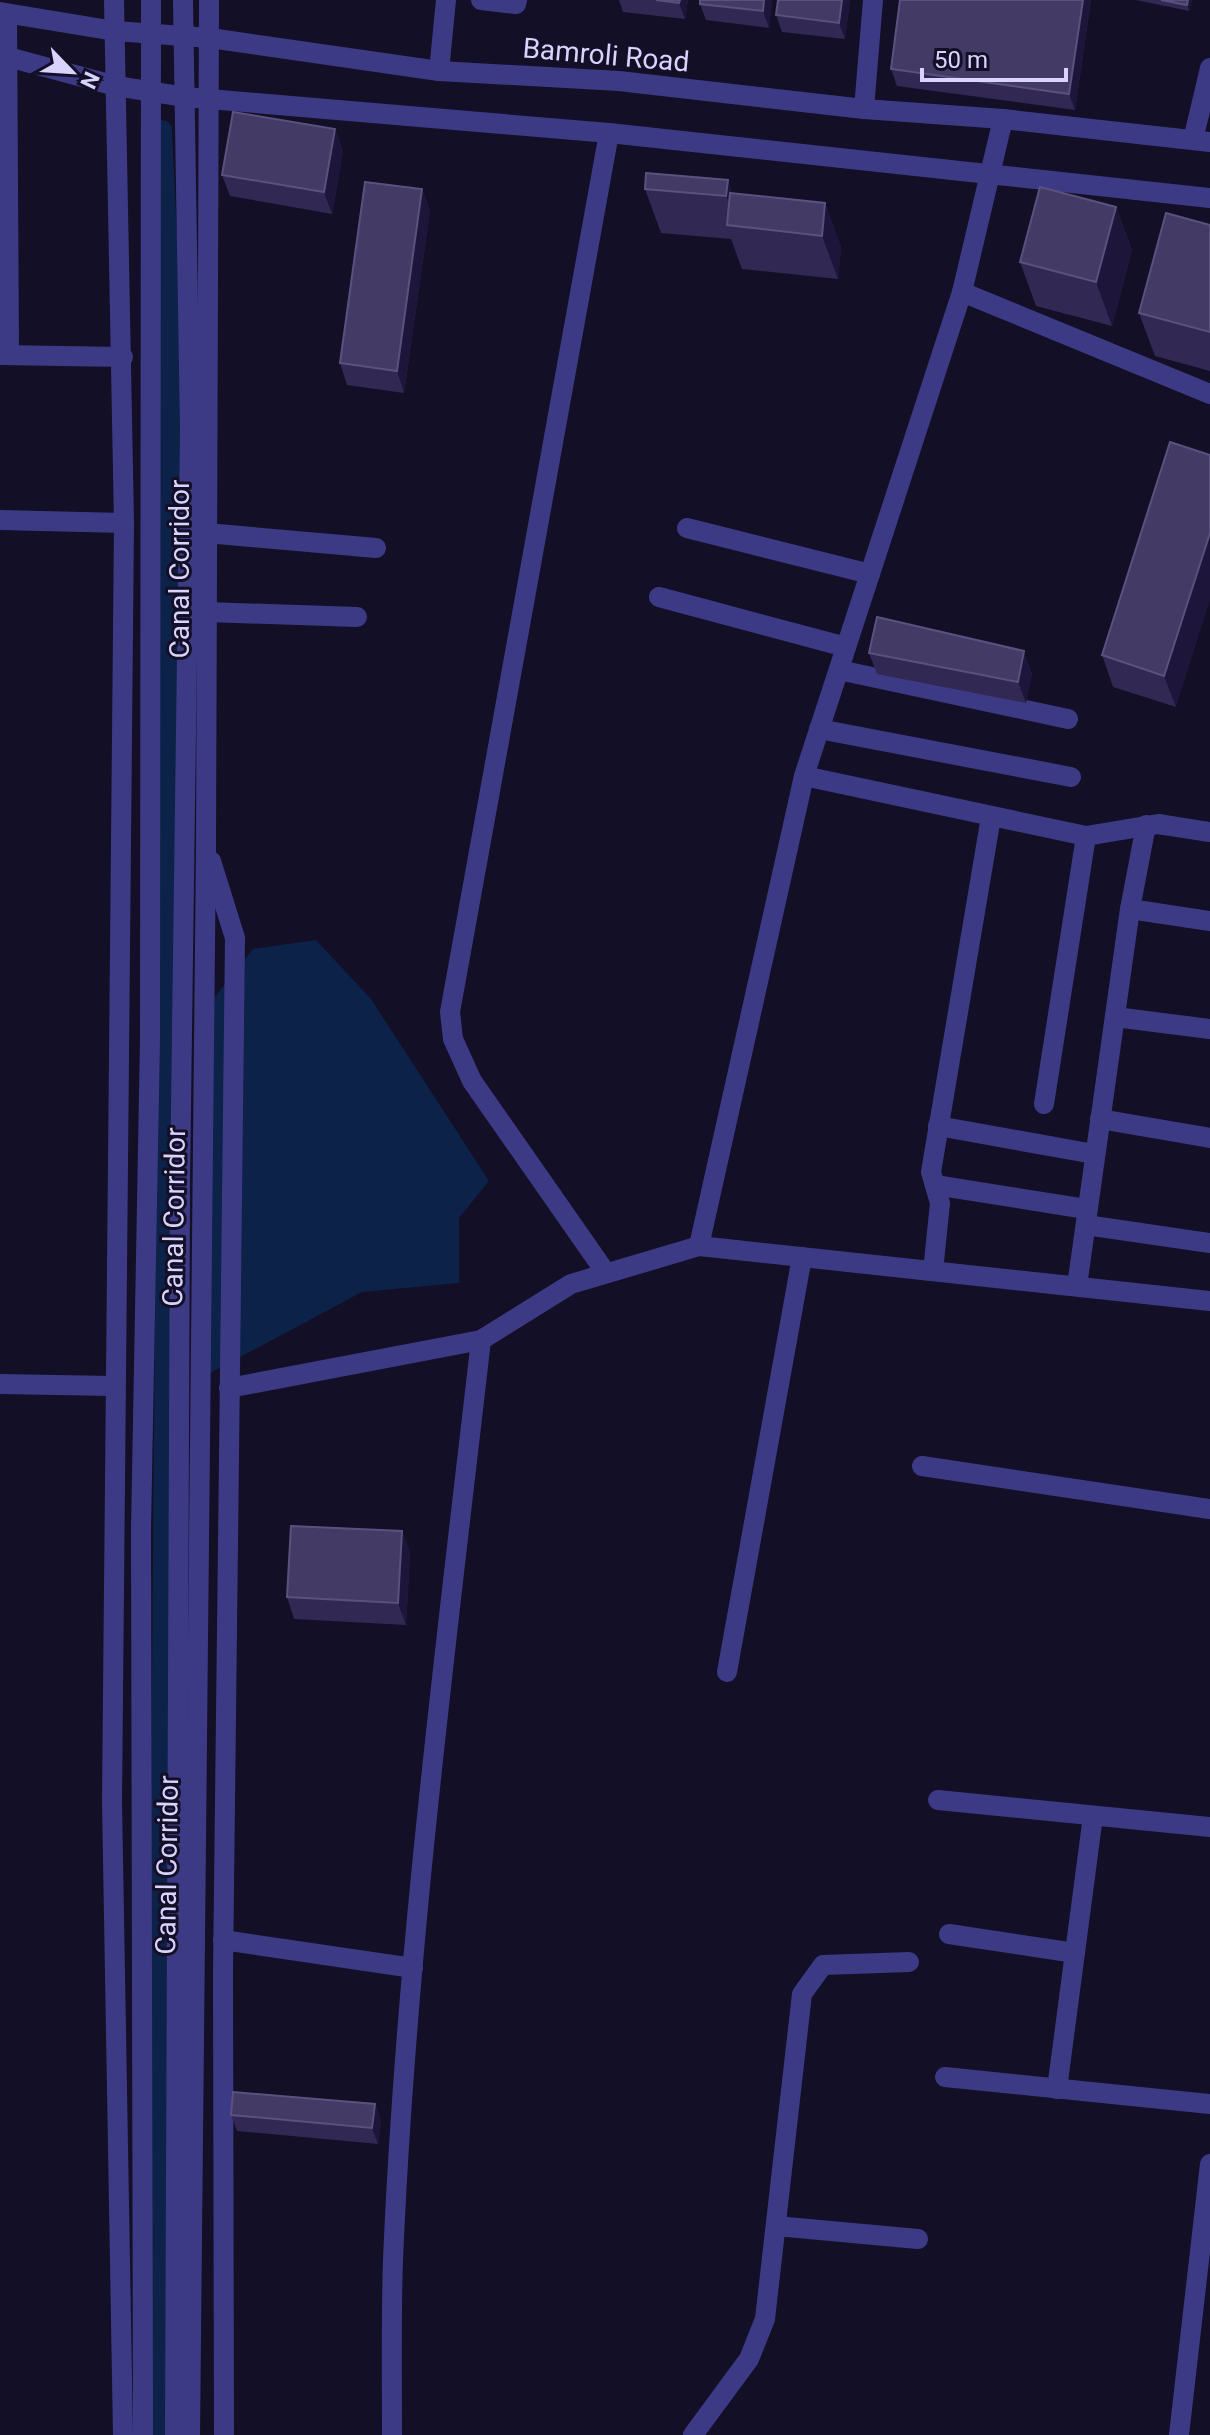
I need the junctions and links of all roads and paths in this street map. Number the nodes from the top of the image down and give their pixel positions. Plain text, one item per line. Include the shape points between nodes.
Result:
1 (114, 0) edge
2 (151, 0) edge
3 (183, 0) edge
4 (209, 0) edge
5 (446, 0) edge
6 (481, 0) edge
7 (517, 0) edge
8 (873, 0) edge
9 (4, 13) edge
10 (115, 31) junction
11 (152, 35) junction
12 (185, 37) junction
13 (210, 38) junction
14 (4, 56) edge
15 (1210, 68) edge
16 (439, 71) junction
17 (116, 86) junction
18 (152, 92) junction
19 (185, 97) junction
20 (210, 98) junction
21 (864, 109) junction
22 (1003, 119) junction
23 (609, 133) junction
24 (1202, 141) edge
25 (990, 174) junction
26 (1210, 198) edge
27 (962, 292) junction
28 (5, 355) edge
29 (123, 357) junction
30 (1210, 394) edge
31 (0, 520) edge
32 (124, 523) junction
33 (687, 528) dead end
34 (206, 533) junction
35 (376, 548) dead end
36 (870, 574) junction
37 (659, 597) dead end
38 (206, 612) junction
39 (357, 617) dead end
40 (846, 647) junction
41 (839, 670) junction
42 (1068, 719) dead end
43 (819, 729) junction
44 (804, 776) junction
45 (1071, 777) dead end
46 (991, 817) junction
47 (1146, 825) junction
48 (1210, 832) edge
49 (1086, 836) junction
50 (206, 846) junction
51 (1130, 909) junction
52 (1210, 921) edge
53 (1115, 1017) junction
54 (1210, 1029) edge
55 (1044, 1104) dead end
56 (1100, 1119) junction
57 (938, 1126) junction
58 (1210, 1138) edge
59 (1094, 1154) junction
60 (935, 1185) junction
61 (1086, 1217) junction
62 (1210, 1243) edge
63 (699, 1246) junction
64 (802, 1257) junction
65 (933, 1271) junction
66 (606, 1273) junction
67 (1077, 1286) junction
68 (1210, 1301) edge
69 (481, 1340) junction
70 (0, 1384) edge
71 (113, 1386) junction
72 (229, 1388) junction
73 (922, 1466) dead end
74 (1210, 1509) edge
75 (727, 1672) dead end
76 (938, 1800) dead end
77 (1093, 1816) junction
78 (1210, 1827) edge
79 (949, 1934) dead end
80 (223, 1940) junction
81 (1075, 1953) junction
82 (909, 1962) dead end
83 (413, 1968) junction
84 (945, 2077) dead end
85 (1057, 2089) junction
86 (1210, 2104) edge
87 (1210, 2164) edge
88 (776, 2226) junction
89 (918, 2239) dead end
90 (123, 2435) edge
91 (143, 2435) edge
92 (175, 2435) edge
93 (190, 2435) edge
94 (224, 2435) edge
95 (392, 2435) edge
96 (693, 2435) edge
97 (1179, 2435) edge

1 - 10 street
2 - 11 street
3 - 12 street
4 - 13 street, Canal Corridor
5 - 16 street
6 - 7 street
8 - 21 street
9 - 10 street, Bamroli Road
9 - 14 street
10 - 11 street, Bamroli Road
10 - 17 street
11 - 12 street, Bamroli Road
11 - 18 street
12 - 13 street, Bamroli Road
12 - 19 street
13 - 16 street, Bamroli Road
13 - 20 street, Canal Corridor
14 - 17 street
14 - 28 street
15 - 24 street
16 - 21 street, Bamroli Road via 619,81
17 - 18 street
17 - 29 street
18 - 19 street
18 - 91 street via 150,1039 141,1530
19 - 20 street
19 - 92 street via 190,430 179,1197
20 - 23 street
20 - 34 street, Canal Corridor
21 - 22 street, Bamroli Road
22 - 24 street, Bamroli Road
22 - 25 street
23 - 25 street
23 - 66 street via 450,1012 453,1039 472,1081
25 - 26 street
25 - 27 street
27 - 30 street
27 - 36 street
28 - 29 street
29 - 32 street
31 - 32 street
32 - 71 street
33 - 36 street
34 - 35 street
34 - 38 street, Canal Corridor
36 - 40 street
37 - 40 street
38 - 39 street
38 - 50 street, Canal Corridor
40 - 41 street
41 - 42 street
41 - 43 street
43 - 44 street
43 - 45 street
44 - 46 street
44 - 63 street
46 - 49 street
46 - 57 street
47 - 48 street
47 - 49 street
47 - 51 street
49 - 55 street
50 - 72 street via 235,938
50 - 93 street, Canal Corridor
51 - 52 street
51 - 53 street
53 - 54 street
53 - 56 street
56 - 58 street
56 - 59 street
57 - 59 street
57 - 60 street via 931,1172
59 - 61 street
60 - 61 street
60 - 65 street via 940,1203
61 - 62 street
61 - 67 street
63 - 64 street
63 - 66 street
64 - 65 street
64 - 75 street
65 - 67 street
66 - 69 street via 571,1284
67 - 68 street
69 - 72 street
69 - 83 street
70 - 71 street
71 - 90 street via 112,1801
72 - 80 street
73 - 74 street
76 - 77 street
77 - 78 street
77 - 81 street
79 - 81 street
80 - 83 street
80 - 94 street
81 - 85 street
82 - 88 street via 835,1961 823,1965 802,1994
83 - 95 street via 393,2261
84 - 85 street
85 - 86 street
87 - 97 street
88 - 89 street
88 - 96 street via 758,2340

